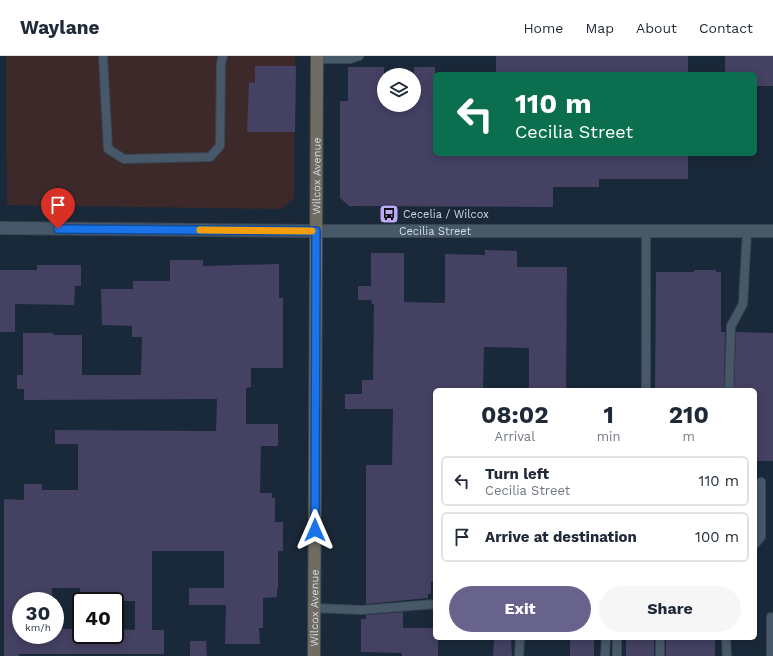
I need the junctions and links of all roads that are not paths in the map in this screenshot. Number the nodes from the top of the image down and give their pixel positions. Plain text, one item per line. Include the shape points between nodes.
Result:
1 (103, 56) edge
2 (223, 56) edge
3 (359, 56) edge
4 (317, 57) edge
5 (0, 228) edge
6 (316, 231) junction
7 (646, 231) junction
8 (747, 232) junction
9 (773, 232) edge
10 (646, 388) edge
11 (729, 388) edge
12 (761, 482) dead end
13 (757, 542) edge
14 (433, 604) edge
15 (314, 608) junction
16 (771, 617) dead end
17 (520, 640) edge
18 (606, 640) edge
19 (617, 640) dead end
20 (660, 640) edge
21 (726, 640) edge
22 (314, 656) edge
23 (520, 656) edge
24 (605, 656) edge
25 (617, 656) edge
26 (660, 656) edge
27 (726, 656) edge
28 (771, 656) edge

1 - 2 lane via 108,148 124,160 210,157 220,146
3 - 4 lane via 350,59
4 - 6 street, Wilcox Avenue
5 - 6 street, Cecilia Street
6 - 7 street, Cecilia Street
6 - 15 street, Wilcox Avenue
7 - 8 street, Cecilia Street
7 - 10 lane
8 - 9 street, Cecilia Street
8 - 11 lane via 743,304 731,326
12 - 13 lane via 762,537
14 - 15 lane via 361,610
15 - 22 street, Wilcox Avenue
16 - 28 lane
17 - 23 lane
18 - 24 lane
19 - 25 lane
20 - 26 lane
21 - 27 lane

